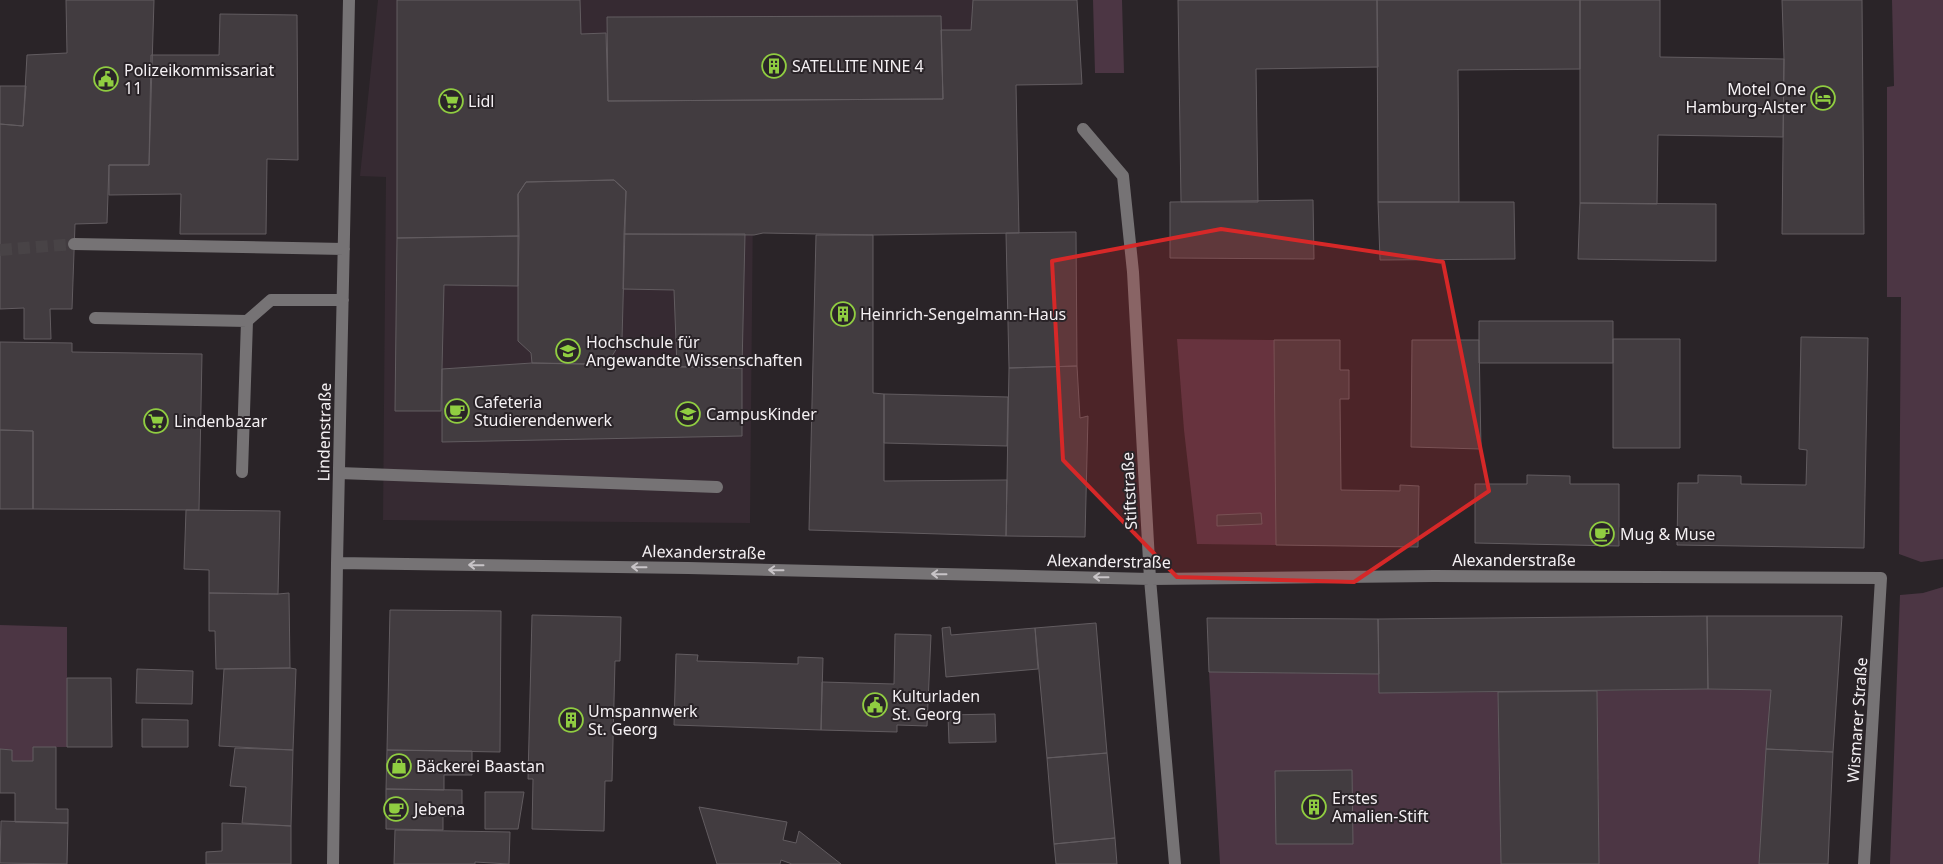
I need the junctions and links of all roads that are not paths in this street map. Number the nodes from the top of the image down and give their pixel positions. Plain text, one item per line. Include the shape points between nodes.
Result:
1 (349, 0) edge
2 (1083, 130) dead end
3 (74, 244) tunnel mouth
4 (344, 249) junction
5 (343, 300) junction
6 (95, 318) dead end
7 (247, 321) junction
8 (242, 472) dead end
9 (339, 473) junction
10 (717, 487) dead end
11 (337, 562) junction
12 (1881, 578) joint
13 (1150, 579) junction
14 (333, 864) edge
15 (1175, 864) edge
16 (1864, 864) edge

1 - 4 street, Lindenstraße
2 - 13 street, Stiftstraße via 1123,176 1132,272
3 - 4 street
4 - 5 street, Lindenstraße
5 - 7 street via 271,300
5 - 9 street, Lindenstraße
6 - 7 street
7 - 8 street
9 - 10 street
9 - 11 street, Lindenstraße
13 -> 11 street, Alexanderstraße
11 - 14 street, Lindenstraße
12 - 13 street, Alexanderstraße via 1434,576
12 - 16 street, Wismarer Straße
13 - 15 street, Stiftstraße

